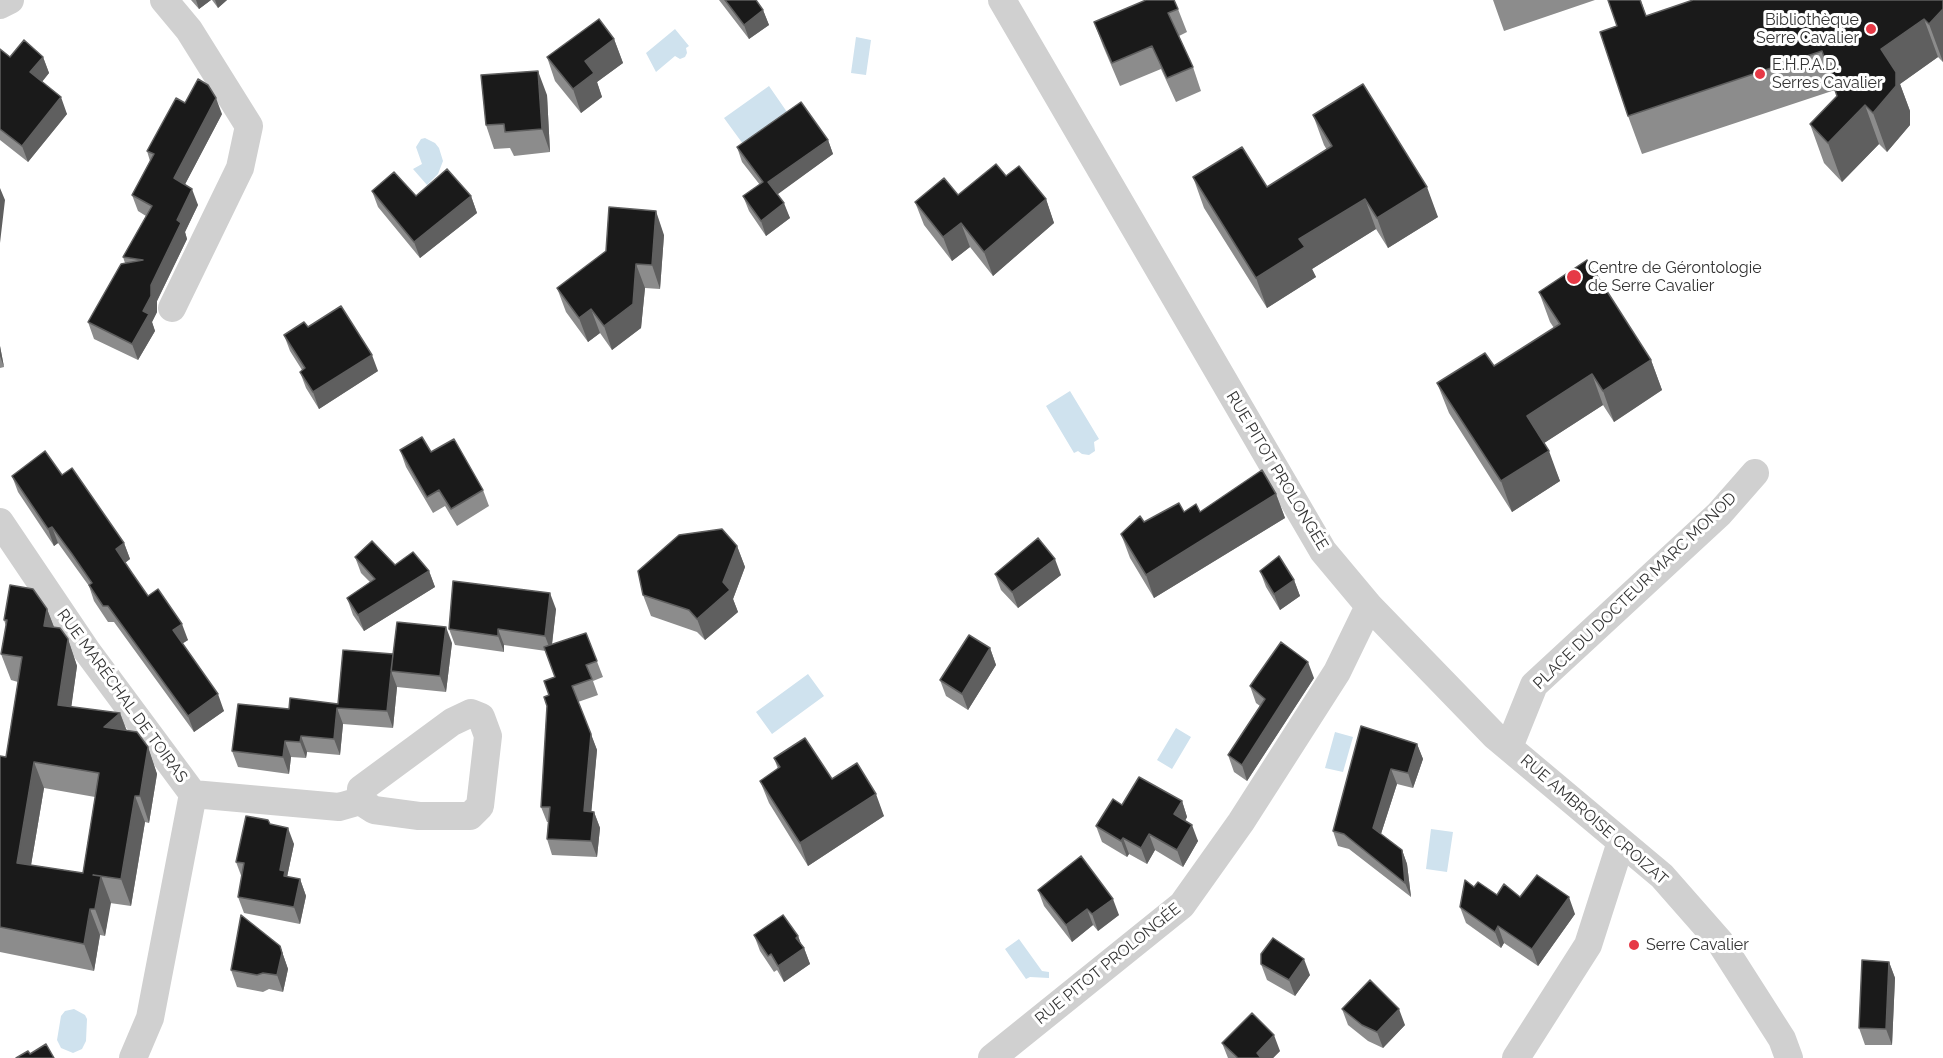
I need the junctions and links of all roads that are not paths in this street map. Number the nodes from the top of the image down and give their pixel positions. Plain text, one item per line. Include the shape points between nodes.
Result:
1 (10, 0) edge
2 (164, 0) edge
3 (1002, 0) edge
4 (0, 5) edge
5 (172, 308) dead end
6 (1755, 473) dead end
7 (0, 522) edge
8 (1370, 606) junction
9 (1509, 747) junction
10 (193, 794) junction
11 (360, 801) junction
12 (1621, 842) junction
13 (133, 1058) edge
14 (992, 1058) edge
15 (1516, 1058) edge
16 (1789, 1058) edge

1 - 4 street
2 - 5 street via 189,30 249,126 240,168
3 - 8 street, RUE PITOT PROLONGÉE via 1323,550
6 - 9 street, PLACE DU DOCTEUR MARC MONOD via 1719,514 1533,685
7 - 10 street, RUE MARÉCHAL DE TOIRAS via 87,651
8 - 9 street, RUE AMBROISE CROIZAT
8 - 14 street, RUE PITOT PROLONGÉE via 1337,672 1241,822 1182,905
9 - 12 street, RUE AMBROISE CROIZAT
10 - 11 street via 339,807
10 - 13 street, RUE MARÉCHAL DE TOIRAS via 150,1018
11 - 11 street via 374,810 419,816 470,816 480,806 488,736 482,717 471,713 452,722 361,789
12 - 15 street via 1588,945
12 - 16 street, RUE AMBROISE CROIZAT via 1662,876 1720,942 1782,1039

